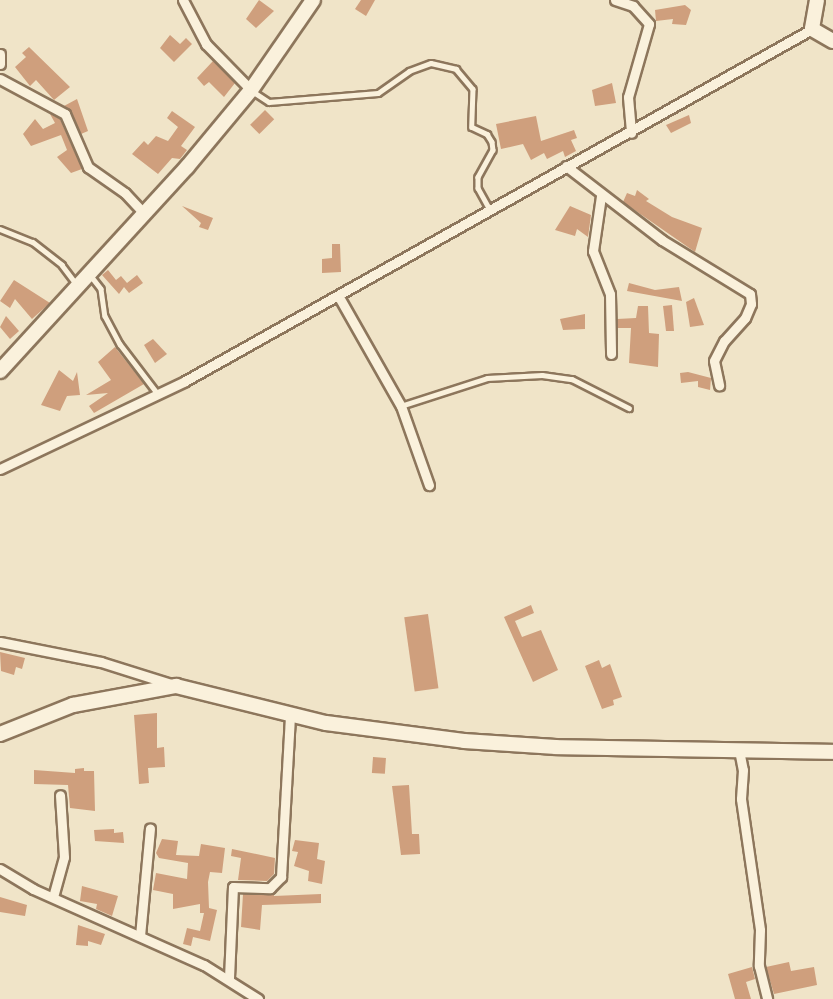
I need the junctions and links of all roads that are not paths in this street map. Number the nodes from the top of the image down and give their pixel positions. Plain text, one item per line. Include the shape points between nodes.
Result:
1 (183, 0) edge
2 (313, 0) edge
3 (607, 0) edge
4 (614, 0) edge
5 (817, 0) edge
6 (812, 29) junction
7 (833, 41) edge
8 (0, 54) edge
9 (0, 64) edge
10 (0, 79) edge
11 (251, 90) junction
12 (631, 133) junction
13 (566, 166) junction
14 (601, 196) junction
15 (489, 208) junction
16 (143, 212) junction
17 (0, 229) edge
18 (90, 274) junction
19 (78, 288) junction
20 (339, 297) junction
21 (611, 354) dead end
22 (0, 372) edge
23 (719, 385) dead end
24 (158, 394) junction
25 (401, 406) junction
26 (629, 408) dead end
27 (0, 469) edge
28 (429, 485) dead end
29 (0, 642) edge
30 (176, 686) junction
31 (290, 714) junction
32 (0, 734) edge
33 (739, 750) junction
34 (833, 752) edge
35 (60, 795) dead end
36 (150, 828) dead end
37 (0, 869) edge
38 (53, 897) junction
39 (140, 936) junction
40 (229, 978) junction
41 (258, 999) edge
42 (767, 999) edge

1 - 11 street via 206,44
2 - 11 street
3 - 4 street
4 - 12 street via 633,6 649,24 628,97
5 - 6 street
6 - 7 street
6 - 12 street
8 - 9 street
10 - 16 street via 65,114 88,166 125,193
11 - 15 lane via 269,102 378,93 409,71 431,63 456,69 473,89 472,127 488,134 492,142 493,150 477,177 478,188
11 - 16 street via 187,167
12 - 13 street
13 - 14 street
13 - 15 street
14 - 21 street via 592,251 610,294
14 - 23 street via 662,240 750,294 751,304 745,318 724,341 714,361
15 - 20 street
16 - 18 street
17 - 19 lane via 33,242 62,265
18 - 19 street
18 - 24 lane via 101,289 105,316 120,344
19 - 22 street
20 - 24 street
20 - 25 street
24 - 27 street
25 - 26 lane via 487,378 542,375 572,379
25 - 28 street
29 - 30 street via 102,662
30 - 31 street
30 - 32 street via 73,705
31 - 33 street via 464,741
31 - 40 street via 281,877 270,888 233,887
33 - 34 street
33 - 42 street via 743,770 741,799 760,930 759,966
35 - 38 street via 64,857
36 - 39 street
37 - 38 street
38 - 39 street
39 - 40 street
40 - 41 street

